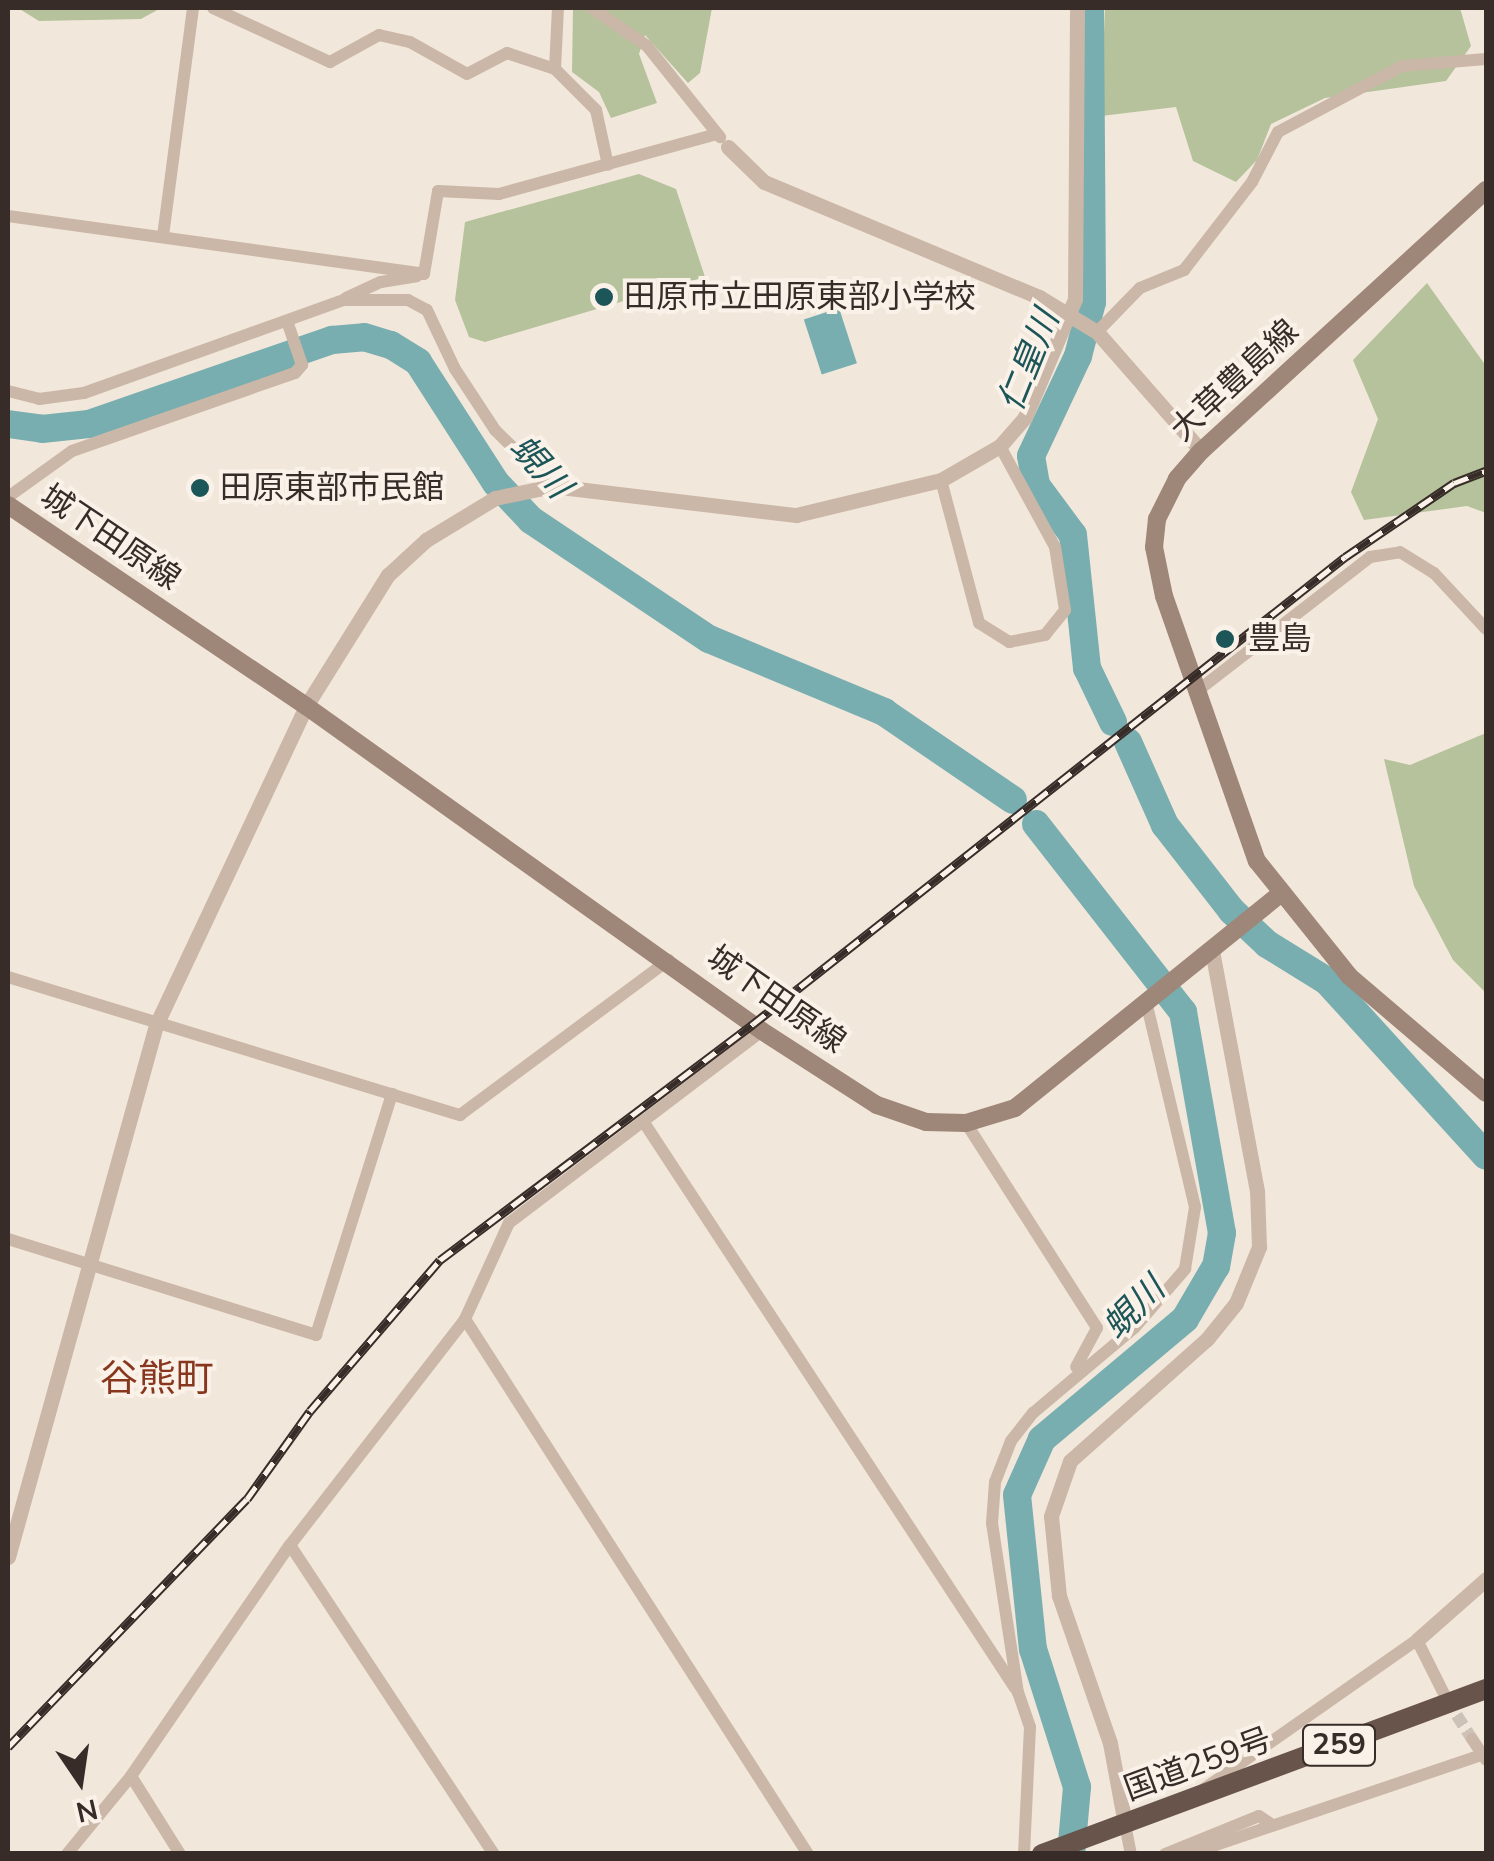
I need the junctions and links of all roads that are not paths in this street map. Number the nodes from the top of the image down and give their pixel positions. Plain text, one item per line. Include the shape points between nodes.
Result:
1 (193, 8) edge
2 (213, 8) edge
3 (558, 8) edge
4 (592, 8) edge
5 (1077, 8) edge
6 (1486, 59) edge
7 (555, 69) junction
8 (722, 140) junction
9 (608, 165) junction
10 (1486, 190) edge
11 (1477, 203) edge
12 (8, 216) edge
13 (163, 236) junction
14 (424, 274) junction
15 (344, 300) junction
16 (1068, 315) junction
17 (287, 321) junction
18 (1097, 332) junction
19 (8, 391) edge
20 (1000, 446) junction
21 (1201, 451) junction
22 (941, 480) junction
23 (552, 486) junction
24 (8, 497) edge
25 (8, 506) edge
26 (1486, 629) edge
27 (1196, 692) junction
28 (306, 706) junction
29 (1280, 895) junction
30 (1212, 951) junction
31 (668, 960) junction
32 (8, 977) edge
33 (1148, 1006) junction
34 (156, 1025) junction
35 (762, 1032) junction
36 (1486, 1092) edge
37 (392, 1094) junction
38 (644, 1121) junction
39 (966, 1123) junction
40 (8, 1239) edge
41 (89, 1266) junction
42 (464, 1319) junction
43 (1062, 1385) junction
44 (290, 1545) junction
45 (8, 1557) edge
46 (1486, 1579) edge
47 (1417, 1640) junction
48 (1486, 1689) edge
49 (1018, 1694) junction
50 (1446, 1700) tunnel mouth
51 (1472, 1739) tunnel mouth
52 (1484, 1758) edge
53 (131, 1776) junction
54 (1192, 1800) junction
55 (1124, 1824) junction
56 (1271, 1824) junction
57 (67, 1854) edge
58 (180, 1854) edge
59 (494, 1854) edge
60 (808, 1854) edge
61 (1024, 1854) edge
62 (1042, 1854) edge
63 (1131, 1854) edge
64 (1166, 1854) edge
65 (1189, 1854) edge

1 - 13 street
2 - 7 street via 330,62 380,35 410,42 467,74 508,54
3 - 7 street
4 - 8 street via 647,46
5 - 16 street via 1075,298
6 - 18 street via 1402,66 1278,132 1252,182 1184,270 1140,288
7 - 9 street via 596,110
8 - 9 street
8 - 16 street via 764,182
9 - 14 street via 499,194 438,191
10 - 11 main road, 大草豊島線
11 - 21 main road, 大草豊島線
12 - 13 street
13 - 14 street
14 - 15 street via 381,282
15 - 17 street
15 - 23 street via 408,300 427,310 455,370 496,430
16 - 18 street
16 - 20 street via 1024,417
17 - 19 street via 84,393 39,399
17 - 24 street via 302,365 295,373 72,450
18 - 21 street
20 - 22 street
20 - 22 street via 1055,548 1065,610 1046,635 1009,642 978,623
21 - 27 main road, 大草豊島線 via 1170,492 1157,519 1154,548
22 - 23 street via 840,508 764,516
23 - 28 street via 494,498 462,514 388,575
25 - 28 main road, 城下田原線
26 - 27 street via 1434,572 1400,552 1370,557
27 - 29 main road, 大草豊島線 via 1257,861
28 - 31 main road, 城下田原線
28 - 34 street
29 - 30 main road, 城下田原線
29 - 36 main road via 1349,976
30 - 33 main road, 城下田原線
30 - 55 street via 1257,1191 1259,1247 1236,1303 1207,1339 1070,1461 1052,1516 1059,1596 1110,1743
31 - 35 main road, 城下田原線
31 - 37 street via 472,1111 460,1115
32 - 34 street
33 - 39 main road, 城下田原線 via 1015,1108
33 - 43 street via 1195,1207 1195,1236 1166,1296
34 - 37 street
34 - 41 street
35 - 38 street
35 - 39 main road, 城下田原線 via 878,1105 926,1122
37 - 41 street via 316,1335
38 - 42 street via 509,1223
38 - 49 street
39 - 43 street via 1098,1328
40 - 41 street
41 - 45 street
42 - 44 street
42 - 60 street
43 - 49 street via 1011,1441 995,1482 992,1523
44 - 53 street
44 - 59 street
46 - 47 street
47 - 50 street
47 - 54 street via 1222,1772
48 - 54 highway, 国道259号 / 259
49 - 61 street via 1030,1727
51 - 52 street
52 - 56 street
53 - 57 street
53 - 58 street
54 - 55 highway, 国道259号 / 259
55 - 62 highway, 国道259号 / 259
55 - 63 street
56 - 64 street via 1260,1816
56 - 65 street

